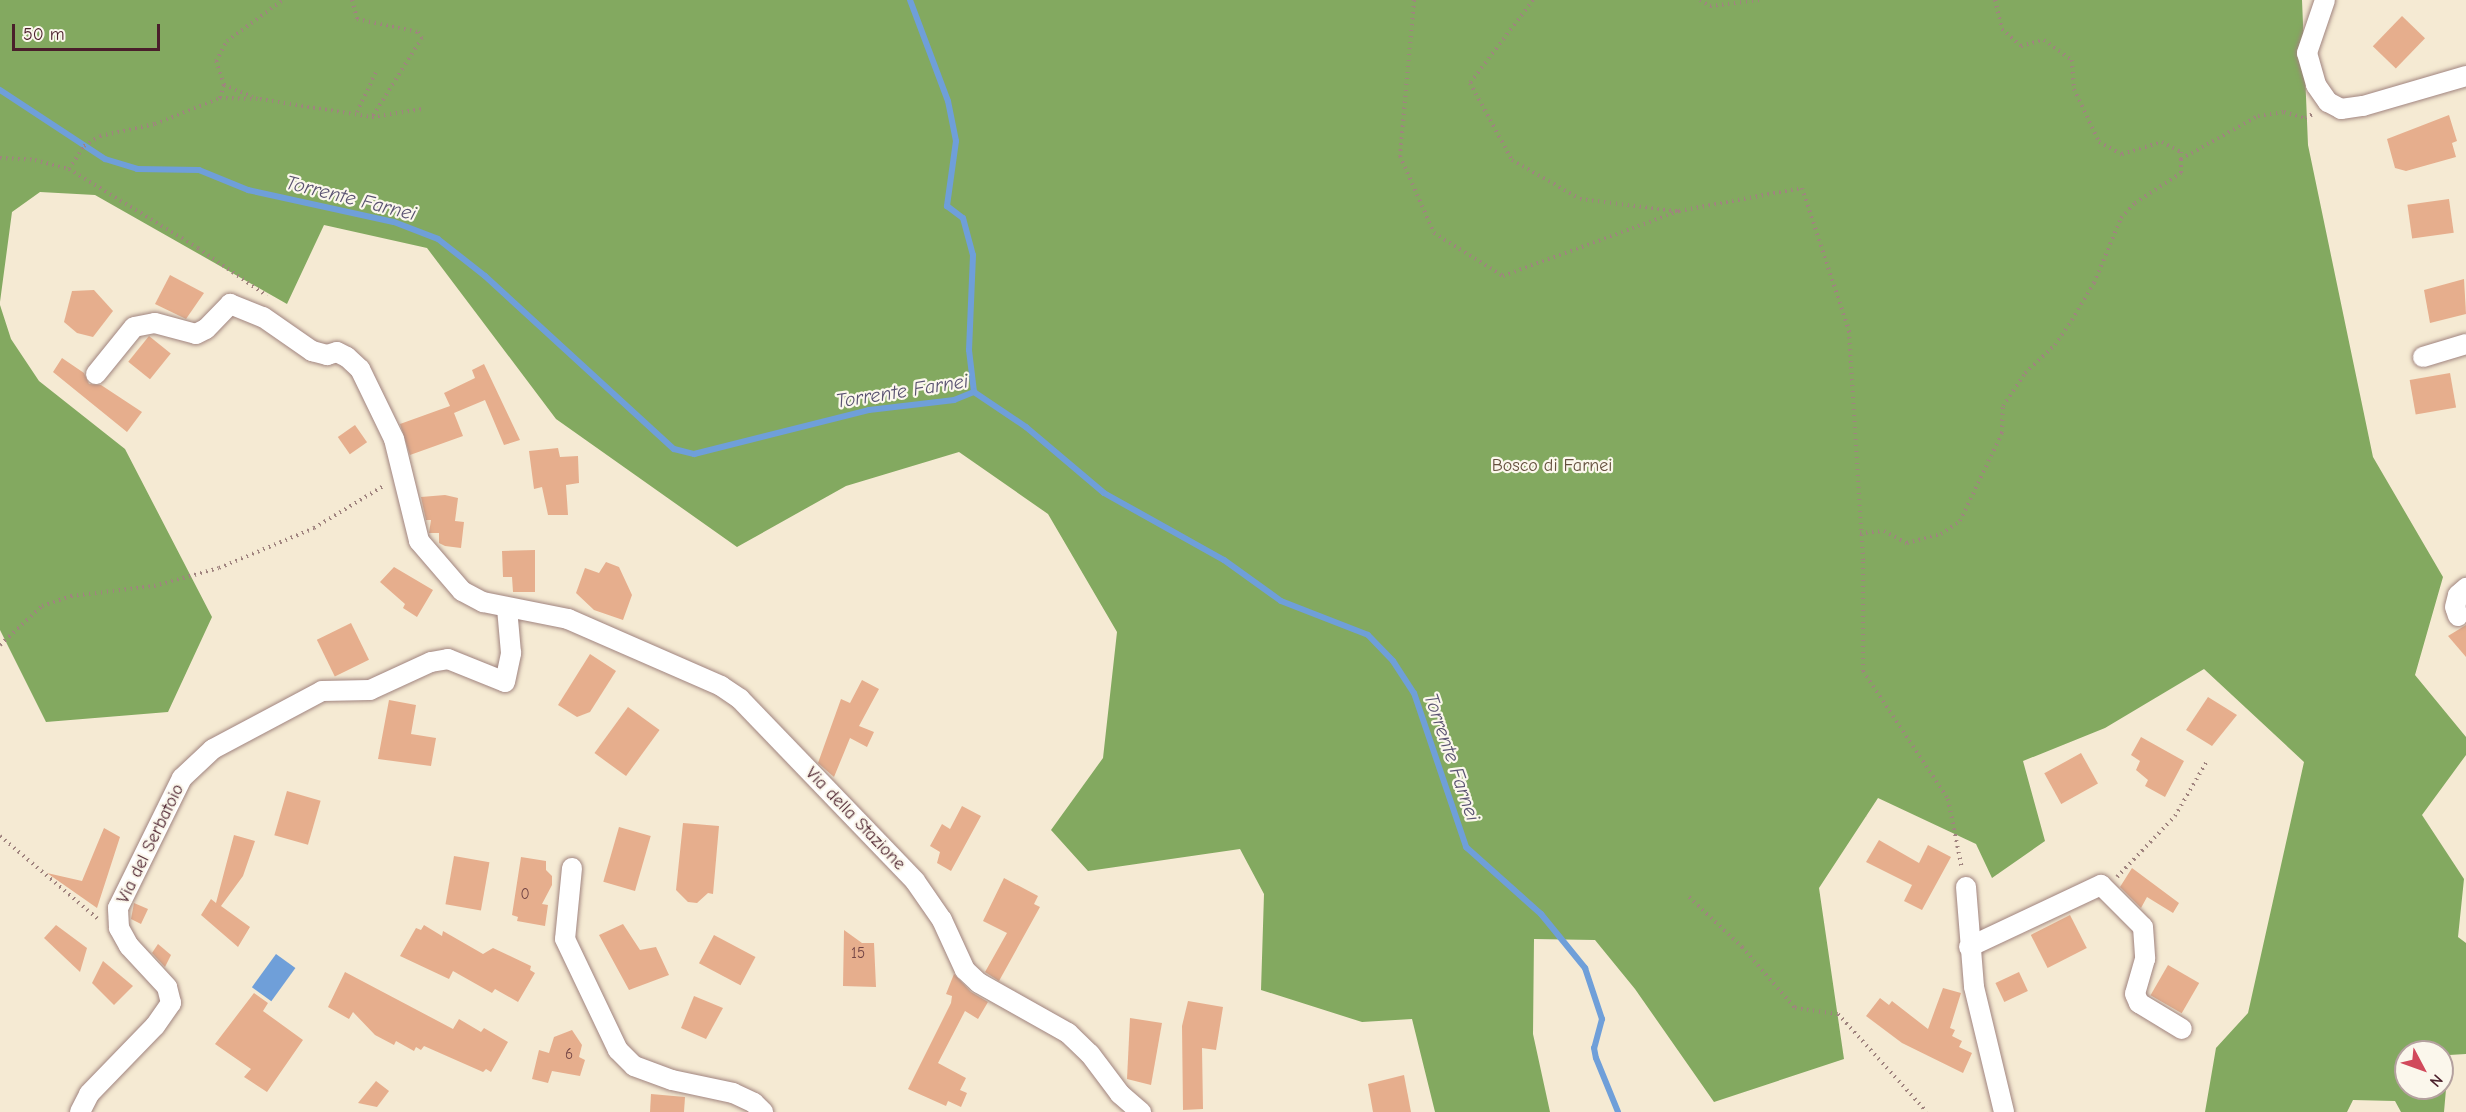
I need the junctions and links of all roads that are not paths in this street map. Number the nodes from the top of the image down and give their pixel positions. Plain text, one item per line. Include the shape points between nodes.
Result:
1 (2325, 0) edge
2 (2466, 76) edge
3 (2466, 344) edge
4 (2423, 357) dead end
5 (96, 374) dead end
6 (2466, 588) edge
7 (507, 608) junction
8 (2458, 616) dead end
9 (572, 868) dead end
10 (1966, 887) road end
11 (1969, 946) junction
12 (2182, 1029) dead end
13 (80, 1112) edge
14 (763, 1112) edge
15 (1141, 1112) edge
16 (2004, 1112) edge

1 - 2 street via 2307,53 2309,67 2316,85 2342,109
3 - 4 street
5 - 7 street, Via della Stazione via 134,327 155,323 196,334 230,304 242,306 312,351 327,355 337,352 360,369 394,439 419,540 462,591
6 - 8 street via 2456,601
7 - 13 street, Via del Serbatoio via 511,653 505,682 448,659 431,662 370,690 322,691 213,749 182,778 120,899 119,928 129,946 167,987 171,1003 156,1026 89,1094
7 - 15 street, Via della Stazione via 568,619 721,686 740,699 915,881 942,920 965,970 999,995 1068,1033 1090,1054 1120,1094
9 - 14 street via 565,939 618,1050 642,1070 733,1093 754,1102
10 - 11 street
11 - 12 street via 2101,885 2143,927 2145,959 2135,994 2139,1003
11 - 16 street via 1991,1067

